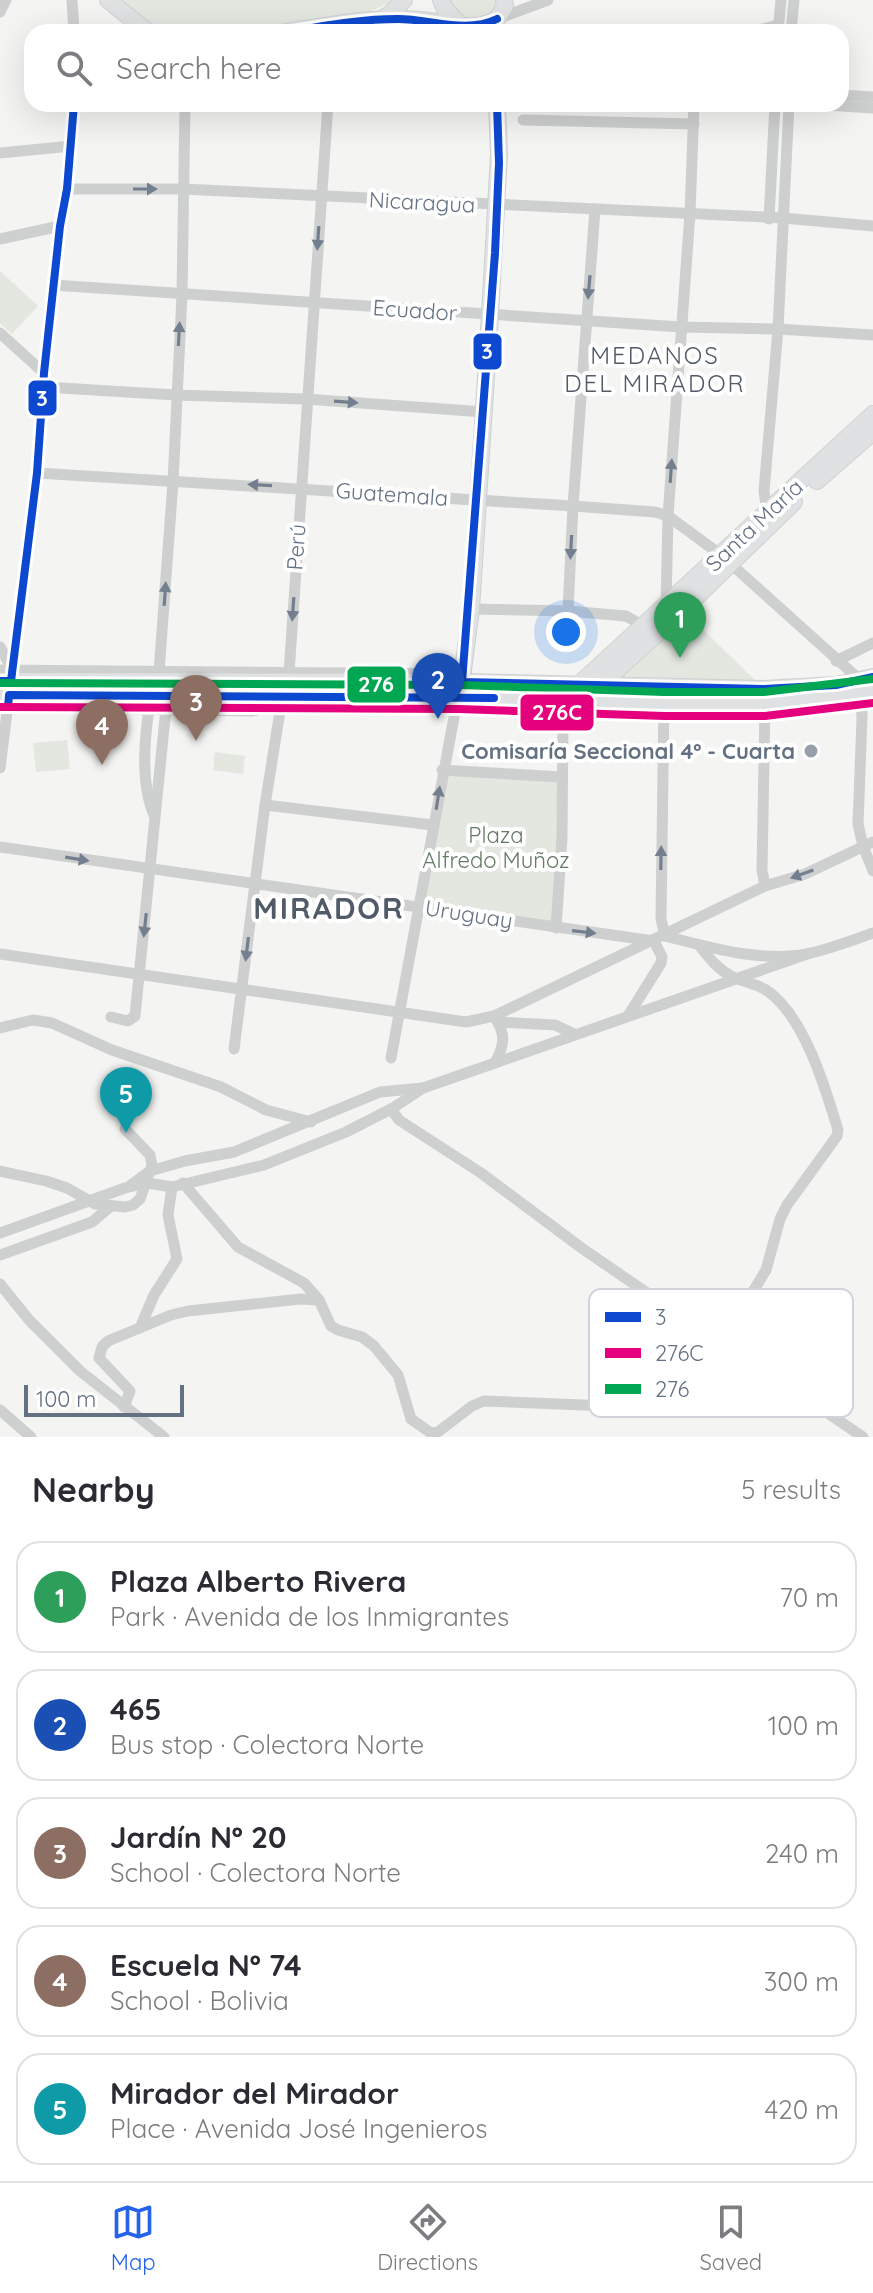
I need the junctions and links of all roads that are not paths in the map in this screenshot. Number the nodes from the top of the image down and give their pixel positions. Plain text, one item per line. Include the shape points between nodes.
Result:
1 (6, 0) edge
2 (72, 0) edge
3 (108, 0) edge
4 (404, 0) edge
5 (441, 0) edge
6 (504, 0) edge
7 (548, 0) edge
8 (781, 0) edge
9 (794, 0) edge
10 (0, 12) edge
11 (380, 19) junction
12 (74, 24) edge
13 (138, 24) edge
14 (354, 24) edge
15 (451, 24) edge
16 (459, 24) edge
17 (494, 24) edge
18 (495, 24) edge
19 (778, 24) edge
20 (792, 24) edge
21 (849, 96) edge
22 (873, 97) edge
23 (849, 106) edge
24 (873, 108) edge
25 (73, 112) edge
26 (185, 112) edge
27 (327, 112) edge
28 (497, 112) edge
29 (694, 112) edge
30 (775, 112) edge
31 (789, 112) edge
32 (523, 120) dead end
33 (694, 124) junction
34 (71, 146) junction
35 (0, 153) edge
36 (67, 189) junction
37 (183, 189) junction
38 (322, 197) junction
39 (497, 206) junction
40 (595, 209) junction
41 (690, 213) junction
42 (783, 218) junction
43 (769, 219) junction
44 (60, 226) junction
45 (873, 226) edge
46 (0, 239) edge
47 (53, 285) junction
48 (182, 295) junction
49 (313, 303) junction
50 (490, 315) junction
51 (586, 321) junction
52 (681, 327) junction
53 (778, 329) junction
54 (0, 333) edge
55 (873, 335) edge
56 (44, 373) junction
57 (44, 387) junction
58 (176, 395) junction
59 (306, 399) junction
60 (484, 412) junction
61 (873, 414) edge
62 (867, 437) edge
63 (37, 473) junction
64 (173, 482) junction
65 (300, 488) junction
66 (478, 500) junction
67 (573, 506) junction
68 (767, 512) junction
69 (668, 516) junction
70 (726, 560) junction
71 (666, 605) junction
72 (471, 609) junction
73 (568, 611) junction
74 (642, 625) junction
75 (873, 643) edge
76 (0, 647) edge
77 (836, 661) junction
78 (596, 667) junction
79 (159, 672) junction
80 (576, 685) junction
81 (867, 686) edge
82 (5, 688) edge
83 (285, 689) junction
84 (460, 690) junction
85 (593, 693) junction
86 (664, 696) junction
87 (567, 700) junction
88 (765, 704) junction
89 (166, 708) junction
90 (149, 709) junction
91 (868, 718) edge
92 (0, 768) edge
93 (442, 770) junction
94 (561, 777) junction
95 (265, 805) junction
96 (156, 820) junction
97 (433, 825) junction
98 (868, 844) edge
99 (0, 847) edge
100 (872, 865) edge
101 (151, 870) junction
102 (255, 885) junction
103 (765, 886) junction
104 (417, 906) junction
105 (556, 928) junction
106 (873, 933) edge
107 (659, 938) junction
108 (699, 945) junction
109 (810, 953) junction
110 (0, 954) edge
111 (141, 973) junction
112 (738, 980) junction
113 (242, 987) junction
114 (398, 1012) junction
115 (628, 1016) junction
116 (111, 1017) dead end
117 (496, 1019) junction
118 (0, 1028) edge
119 (574, 1034) junction
120 (234, 1049) dead end
121 (391, 1058) dead end
122 (495, 1063) junction
123 (423, 1088) junction
124 (391, 1109) junction
125 (311, 1122) junction
126 (125, 1129) dead end
127 (0, 1171) edge
128 (150, 1171) junction
129 (147, 1183) junction
130 (177, 1185) junction
131 (130, 1187) junction
132 (88, 1201) junction
133 (111, 1206) junction
134 (1, 1232) edge
135 (0, 1255) edge
136 (0, 1284) edge
137 (641, 1289) edge
138 (755, 1289) edge
139 (319, 1300) junction
140 (140, 1328) junction
141 (589, 1405) edge
142 (124, 1407) junction
143 (0, 1410) edge
144 (834, 1417) edge
145 (31, 1437) edge
146 (164, 1437) edge
147 (863, 1437) edge

1 - 10 street
2 - 12 street
3 - 13 street
4 - 11 street
5 - 16 street
6 - 17 street
7 - 18 street
8 - 19 street
9 - 20 street
11 - 14 street
11 - 15 street
21 - 22 street
23 - 24 street
25 - 34 street
26 - 37 street
27 - 38 street, Perú
28 - 39 street
29 - 33 street
30 - 43 street
31 - 42 street
32 - 33 street
33 - 41 street
34 - 35 street
34 - 36 street
36 -> 37 street, Nicaragua
36 - 44 street
37 - 38 street, Nicaragua
37 - 48 street
38 - 39 street, Nicaragua
38 -> 49 street, Perú
39 - 40 street, Nicaragua
39 - 50 street
40 - 41 street, Nicaragua
40 -> 51 street
41 - 43 street, Nicaragua
41 - 52 street
42 - 43 street, Nicaragua
42 - 45 street, Nicaragua
42 - 53 street
44 - 46 street
44 - 47 street
47 - 48 street, Ecuador
47 - 56 street
48 - 49 street, Ecuador
58 -> 48 street
49 - 50 street, Ecuador
49 - 59 street, Perú
50 - 51 street, Ecuador
50 - 60 street
51 - 52 street, Ecuador
51 - 67 street
52 - 53 street, Ecuador
69 -> 52 street
53 - 55 street, Ecuador
53 - 68 street via 764,491
54 - 56 street
56 - 57 street
57 - 58 street
57 - 63 street
58 - 59 street
58 - 64 street
59 -> 60 street
59 - 65 street, Perú
60 - 66 street
61 - 62 street, Santa María
62 - 68 street, Santa María
62 - 70 street, Santa María
63 - 64 street, Guatemala
63 - 82 street
65 -> 64 street, Guatemala
79 -> 64 street
65 - 66 street, Guatemala
65 -> 83 street, Perú
66 - 67 street, Guatemala
66 - 72 street
67 - 69 street, Guatemala
67 -> 73 street
68 - 70 street, Santa María
69 - 70 street, Guatemala
69 - 71 street
70 - 71 street, Santa María
70 - 77 street, Guatemala
70 - 85 street, Santa María
71 - 74 street, Santa María
72 - 73 street
72 - 84 street
73 - 74 street via 626,616
74 - 78 street, Santa María
75 - 77 street
76 - 82 street
77 - 81 street, Guatemala
78 - 80 street, Santa María
78 - 84 street via 579,677
79 - 82 street
79 - 83 street
80 - 84 street
80 - 85 street
80 - 87 street, Santa María
81 - 86 street
81 - 88 street
81 - 91 street
82 - 83 street
82 - 90 street
82 - 92 street
83 - 84 street
83 - 84 street
83 - 89 street via 252,711
83 - 95 street, Perú
84 - 87 street
84 - 93 street
85 - 86 street
85 - 87 street
86 - 88 street
107 -> 86 street
87 - 94 street
88 - 103 street
89 - 90 street
89 - 96 street
90 - 96 street via 147,795
91 - 98 street via 858,824
93 - 94 street
97 -> 93 street
94 - 105 street
95 - 97 street
95 - 102 street, Perú
96 - 101 street
97 - 104 street
98 - 100 street
98 -> 103 street
99 -> 101 street, Uruguay
101 - 102 street, Uruguay
101 -> 111 street
102 - 104 street, Uruguay
102 -> 113 street, Perú
103 - 107 street
104 - 105 street, Uruguay
104 - 114 street
105 -> 107 street, Uruguay
106 - 109 street
107 - 108 street, Uruguay
107 - 115 street via 661,963
107 - 117 street
108 - 109 street, Uruguay via 765,957
108 - 112 street
109 - 112 street
110 - 111 street
111 - 113 street
111 - 116 street via 135,1016 128,1021
112 - 115 street
112 - 138 street via 767,990 796,1023 838,1130 787,1205
113 - 114 street
113 - 120 street, Perú
114 - 117 street via 466,1022
114 - 121 street
115 - 119 street
117 - 119 street via 555,1025
117 - 122 street via 505,1039
118 - 125 street via 33,1020 52,1023 112,1050 221,1087 266,1110
119 - 122 street
122 - 123 street
123 - 124 street
123 - 125 street via 380,1092
124 - 130 street via 264,1165
124 - 137 street via 399,1120
125 - 128 street via 234,1152
126 - 128 street via 150,1155
127 - 132 street via 67,1188
128 - 129 street
128 - 131 street
129 - 130 street
129 - 131 street
129 - 133 street via 133,1205
130 - 139 street via 238,1247 304,1283
130 - 140 street via 168,1215 177,1259
131 - 132 street
132 - 133 street
132 - 134 street
133 - 135 street via 92,1222
136 - 142 street via 53,1346
139 - 140 street via 188,1311
139 - 141 street via 331,1326 362,1337 388,1360 411,1419 431,1433 484,1401
140 - 142 street via 108,1341 99,1352 102,1363 130,1391
142 - 146 street
143 - 145 street
144 - 147 street

